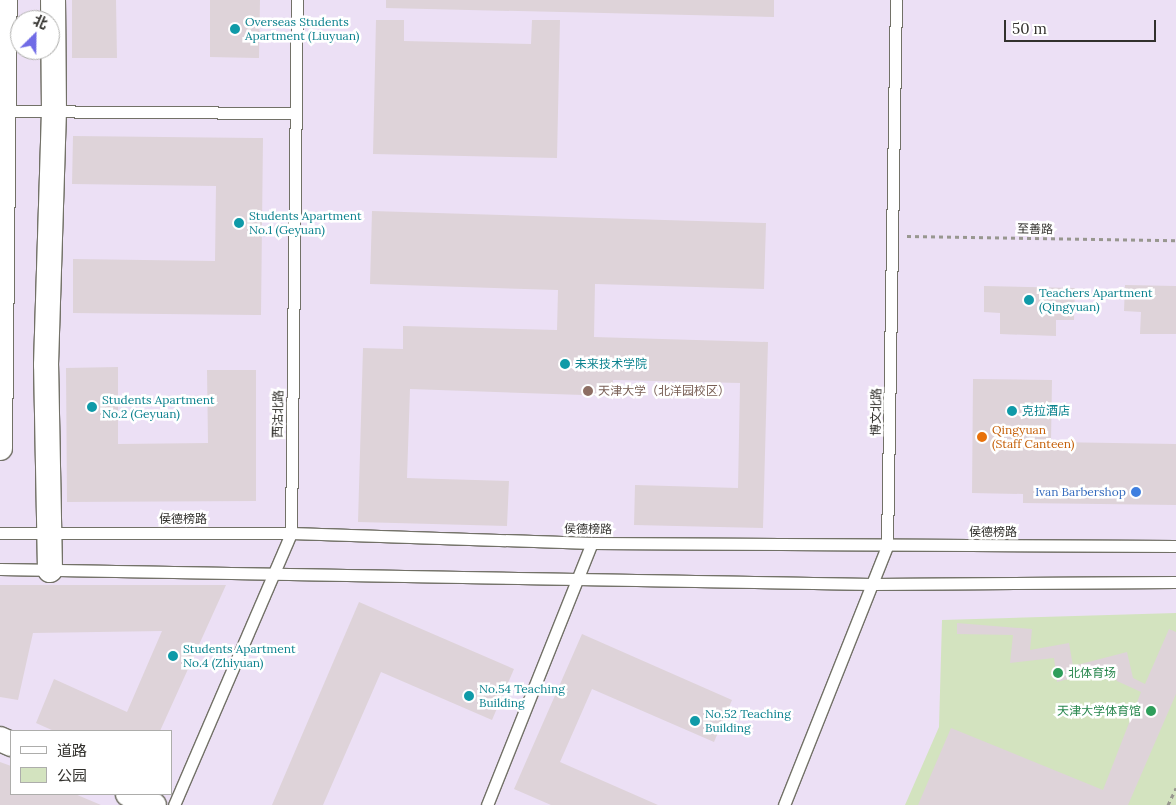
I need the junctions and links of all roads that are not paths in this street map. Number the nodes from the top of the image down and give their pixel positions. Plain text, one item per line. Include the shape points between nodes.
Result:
1 (5, 0) edge
2 (53, 0) edge
3 (297, 0) edge
4 (896, 0) edge
5 (2, 111) edge
6 (54, 112) junction
7 (295, 113) junction
8 (0, 448) edge
9 (291, 532) junction
10 (0, 533) edge
11 (50, 533) junction
12 (592, 543) junction
13 (887, 546) junction
14 (1176, 546) edge
15 (0, 569) edge
16 (50, 570) junction
17 (273, 574) junction
18 (578, 579) junction
19 (1176, 582) edge
20 (872, 584) junction
21 (130, 795) edge
22 (154, 805) edge
23 (174, 805) edge
24 (487, 805) edge
25 (784, 805) edge

1 - 5 street
2 - 6 street
3 - 7 lane, 西沽北路
4 - 13 lane, 博文北路
5 - 6 lane
5 - 8 street
6 - 7 lane
6 - 11 street via 46,365
7 - 9 lane, 西沽北路
9 - 11 lane, 侯德榜路
9 - 12 lane, 侯德榜路
9 - 17 lane, 西沽北路
10 - 11 lane, 侯德榜路
11 - 16 street
12 - 13 lane, 侯德榜路
12 - 18 lane
13 - 14 lane, 侯德榜路
13 - 20 lane, 博文北路
15 - 16 lane
16 - 17 lane
17 - 18 lane
17 - 23 lane, 西沽北路
18 - 20 lane
18 - 24 lane
19 - 20 lane
20 - 25 lane, 博文北路
21 - 22 street

